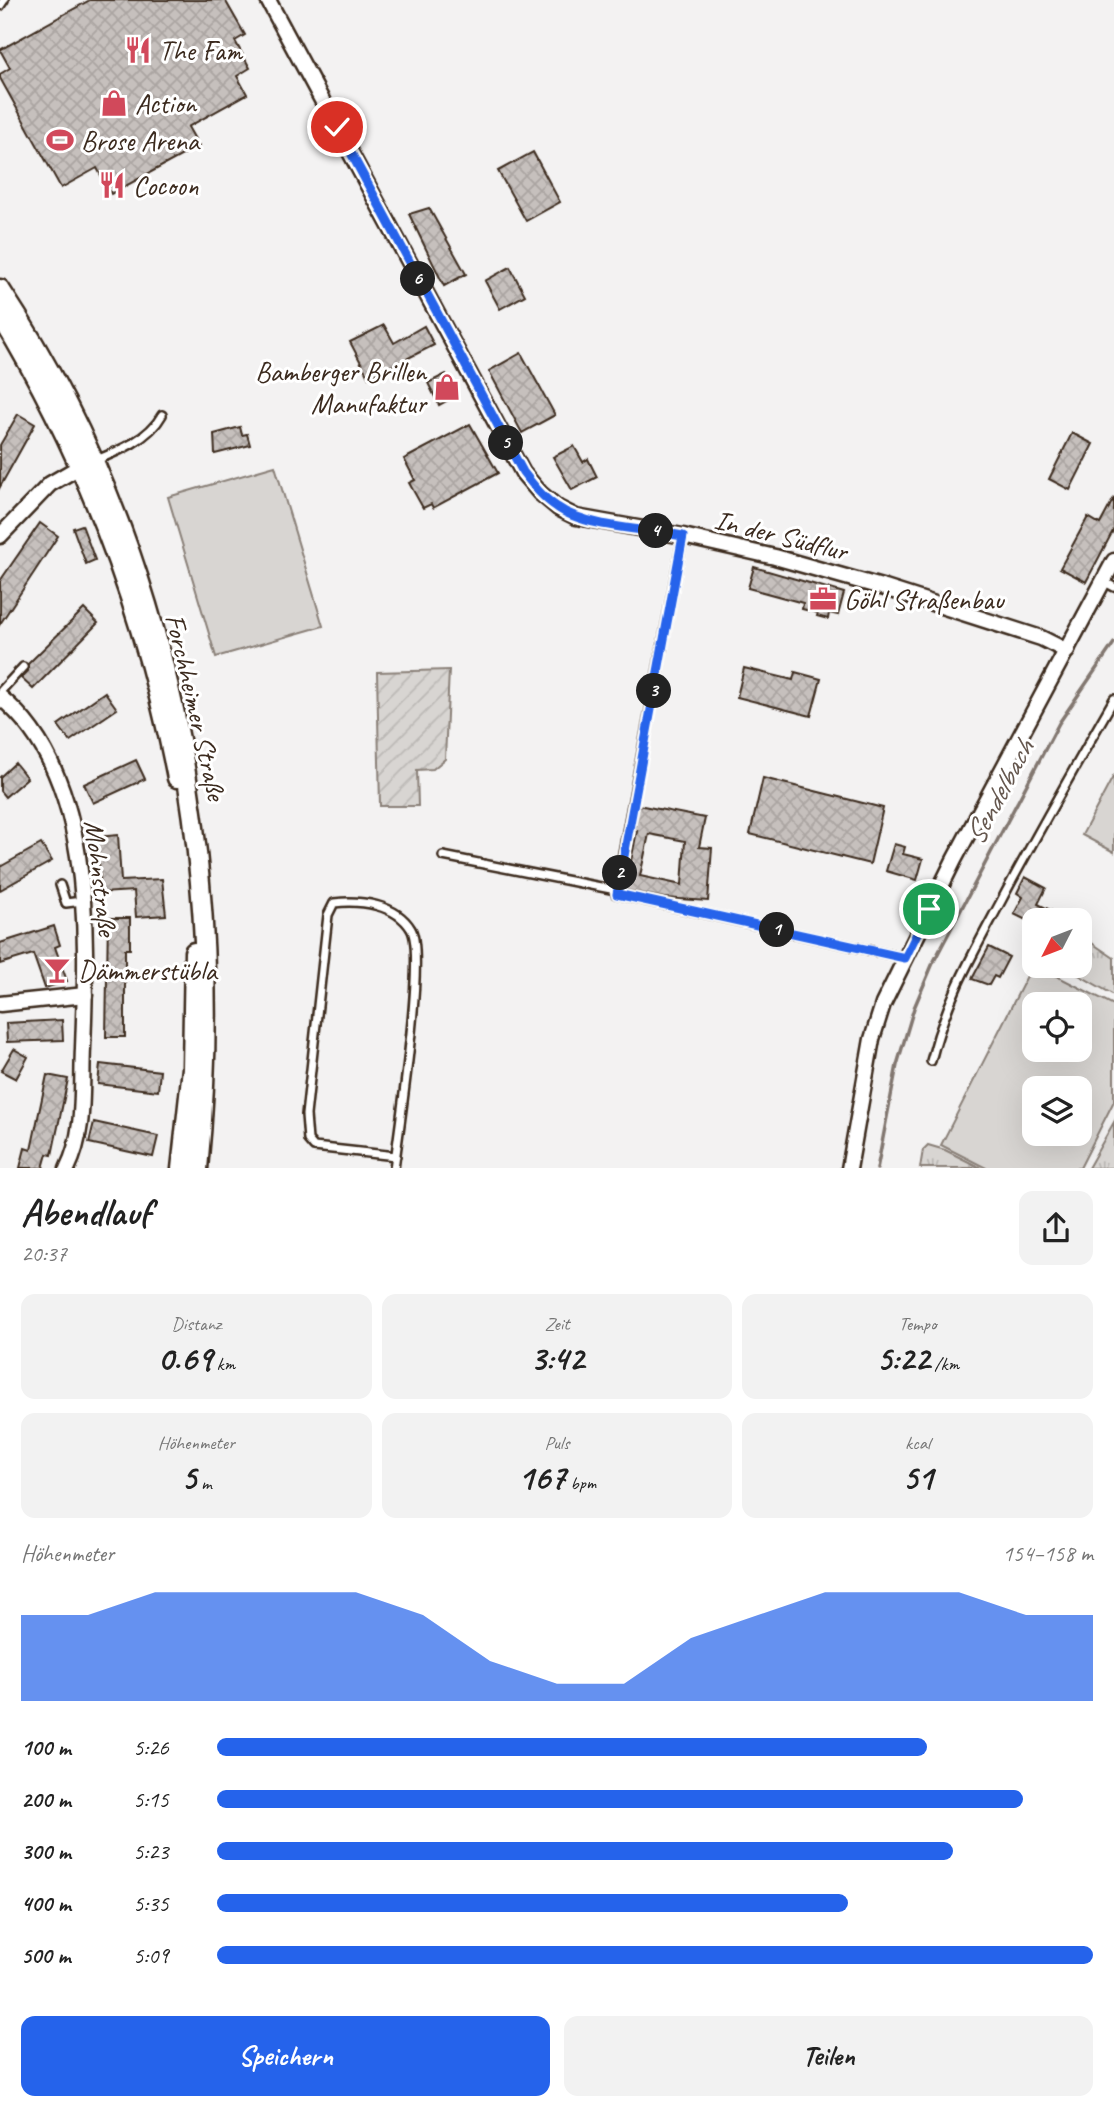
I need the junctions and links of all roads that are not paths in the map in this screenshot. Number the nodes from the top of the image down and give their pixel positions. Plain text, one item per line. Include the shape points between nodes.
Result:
1 (4, 0) edge
2 (268, 0) edge
3 (0, 6) edge
4 (0, 289) edge
5 (0, 315) edge
6 (162, 415) dead end
7 (86, 463) junction
8 (0, 536) edge
9 (683, 536) junction
10 (1114, 561) edge
11 (1109, 584) edge
12 (1067, 651) junction
13 (23, 667) dead end
14 (0, 695) edge
15 (1114, 699) edge
16 (443, 856) dead end
17 (60, 885) dead end
18 (617, 890) junction
19 (82, 901) junction
20 (905, 958) junction
21 (85, 995) junction
22 (0, 1004) edge
23 (930, 1061) dead end
24 (396, 1156) junction
25 (67, 1168) edge
26 (181, 1168) edge
27 (198, 1168) edge
28 (394, 1168) edge
29 (849, 1168) edge

1 - 3 lane
2 - 9 street, In der Südflur via 523,472 558,508 576,517
4 - 7 street, Forchheimer Straße via 50,374
5 - 7 street, Forchheimer Straße
6 - 7 lane via 144,436
7 - 8 street via 50,484
7 - 26 street, Forchheimer Straße via 128,589 163,713 180,796 194,981 192,1068
7 - 27 street, Forchheimer Straße via 126,543 153,627 191,794 206,979 207,1067
9 - 12 street, In der Südflur via 885,588 1041,638
9 - 18 lane
10 - 11 street
11 - 12 street
12 - 20 street
13 - 14 lane
14 - 19 street, Mohnstraße via 27,723 57,776 69,814
15 - 23 lane via 958,982 942,1015
16 - 18 lane
17 - 19 lane via 66,903
18 - 20 lane via 617,894
19 - 21 street, Mohnstraße
20 - 29 street via 872,1039
21 - 22 street
21 - 25 street, Mohnstraße via 82,1118
24 - 24 lane via 417,947 402,916 384,907 334,904 326,927 306,1115 308,1140 314,1147
24 - 28 lane

